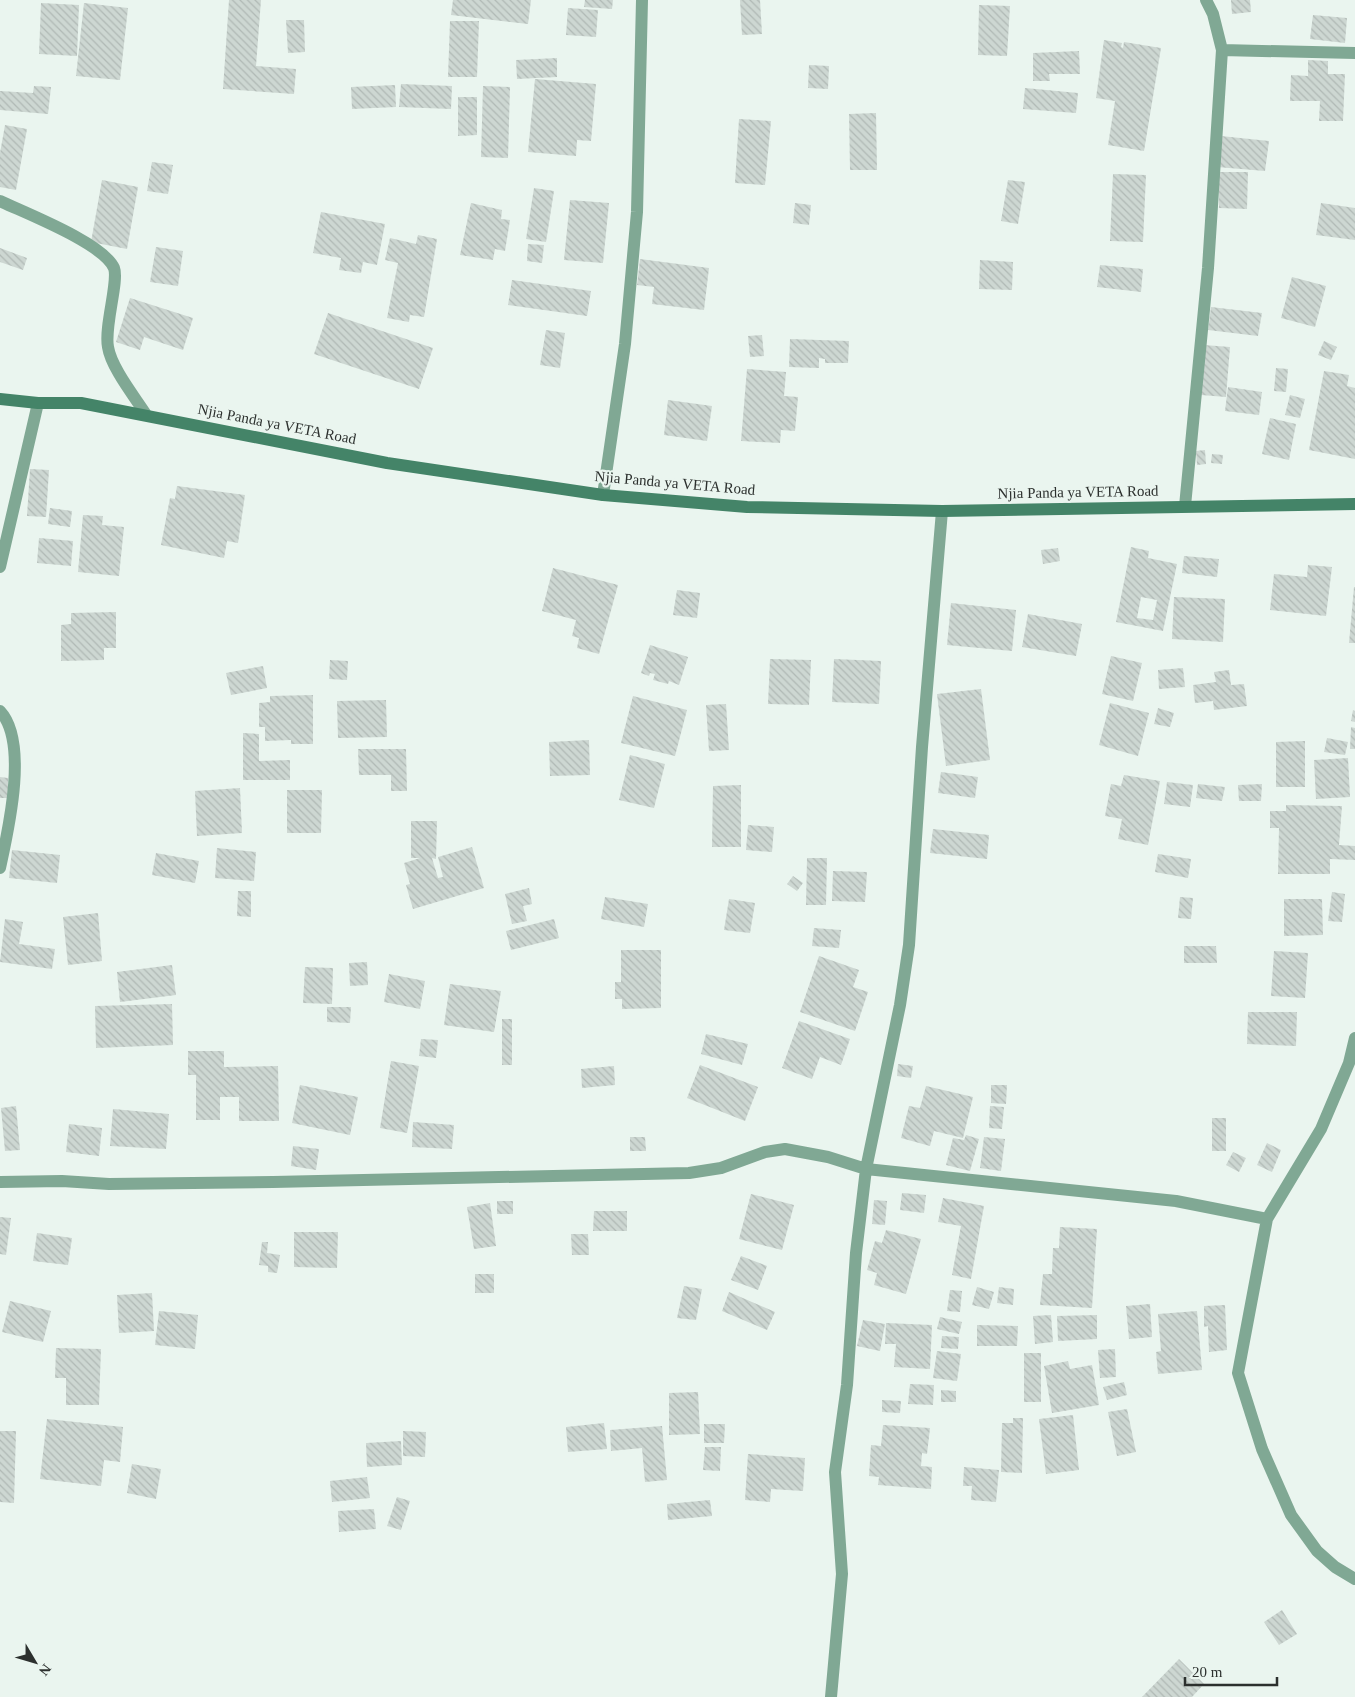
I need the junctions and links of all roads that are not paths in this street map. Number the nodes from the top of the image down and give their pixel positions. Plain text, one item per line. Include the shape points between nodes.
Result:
1 (642, 0) edge
2 (1206, 0) edge
3 (1222, 50) junction
4 (1355, 53) edge
5 (0, 201) edge
6 (0, 399) edge
7 (38, 403) junction
8 (145, 414) junction
9 (603, 495) junction
10 (1355, 504) edge
11 (1184, 506) junction
12 (942, 511) junction
13 (0, 567) edge
14 (0, 711) edge
15 (0, 868) edge
16 (1355, 1038) edge
17 (866, 1169) junction
18 (0, 1182) edge
19 (1267, 1219) junction
20 (1355, 1579) edge
21 (831, 1697) edge

1 - 9 street via 637,212 625,344
2 - 3 street
3 - 4 street
3 - 11 street via 1208,268
5 - 8 street via 67,230 111,264 115,276 108,348
6 - 7 street, Njia Panda ya VETA Road
7 - 8 street, Njia Panda ya VETA Road via 81,403
7 - 13 street
8 - 9 street, Njia Panda ya VETA Road via 387,462
9 - 12 street, Njia Panda ya VETA Road via 747,507
10 - 11 street, Njia Panda ya VETA Road
11 - 12 street, Njia Panda ya VETA Road
12 - 17 street via 909,945
14 - 15 street via 9,727 15,782
16 - 19 street via 1349,1064 1321,1129
17 - 18 street via 828,1157 785,1149 766,1152 721,1168 689,1173 264,1182
17 - 19 street via 1176,1201
17 - 21 street via 856,1254 847,1385 835,1472 842,1574
19 - 20 street via 1239,1361 1241,1387 1262,1449 1291,1515 1316,1551

